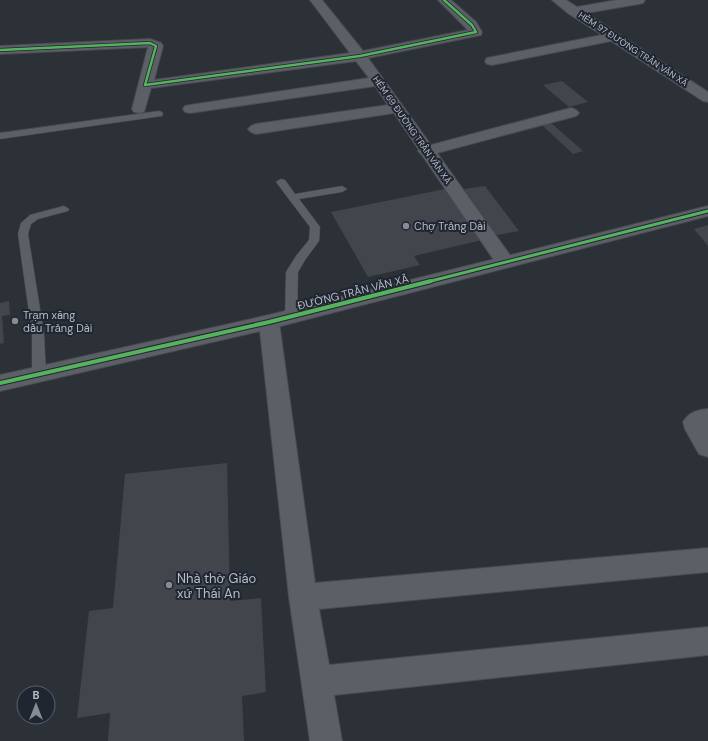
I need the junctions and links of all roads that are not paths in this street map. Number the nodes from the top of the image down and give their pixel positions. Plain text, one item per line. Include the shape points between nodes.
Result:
1 (316, 0) edge
2 (444, 0) edge
3 (558, 0) edge
4 (639, 0) edge
5 (573, 11) junction
6 (615, 36) junction
7 (0, 50) edge
8 (360, 56) junction
9 (492, 61) dead end
10 (379, 81) junction
11 (145, 85) junction
12 (708, 98) edge
13 (398, 108) junction
14 (139, 109) dead end
15 (190, 109) dead end
16 (159, 114) dead end
17 (572, 114) dead end
18 (256, 129) dead end
19 (0, 136) edge
20 (426, 151) junction
21 (281, 182) dead end
22 (342, 190) dead end
23 (293, 197) junction
24 (64, 209) dead end
25 (708, 211) edge
26 (505, 262) junction
27 (280, 319) junction
28 (39, 374) junction
29 (0, 383) edge
30 (708, 418) edge
31 (708, 447) edge
32 (708, 560) edge
33 (303, 597) junction
34 (708, 641) edge
35 (316, 682) junction
36 (326, 741) edge

1 - 8 street, HẺM 69 ĐƯỜNG TRẦN VĂN XÃ
2 - 8 street via 472,25 476,32
3 - 5 street, HẺM 97 ĐƯỜNG TRẦN VĂN XÃ
4 - 5 street
5 - 6 street, HẺM 97 ĐƯỜNG TRẦN VĂN XÃ
6 - 9 street
6 - 12 street, HẺM 97 ĐƯỜNG TRẦN VĂN XÃ
7 - 11 street via 154,44 156,46
8 - 10 street, HẺM 69 ĐƯỜNG TRẦN VĂN XÃ
8 - 11 street
10 - 13 street, HẺM 69 ĐƯỜNG TRẦN VĂN XÃ
10 - 15 street
11 - 14 street
13 - 18 street
13 - 20 street, HẺM 69 ĐƯỜNG TRẦN VĂN XÃ
16 - 19 lane
17 - 20 street
20 - 26 street, HẺM 69 ĐƯỜNG TRẦN VĂN XÃ
21 - 23 lane
22 - 23 lane
23 - 27 lane via 315,227 314,241 292,272
24 - 28 lane via 34,217 26,224 23,234 38,334
25 - 26 street, ĐƯỜNG TRẦN VĂN XÃ
26 - 27 street, ĐƯỜNG TRẦN VĂN XÃ
27 - 28 street, ĐƯỜNG TRẦN VĂN XÃ
27 - 33 street
28 - 29 street, ĐƯỜNG TRẦN VĂN XÃ
30 - 31 street via 695,422
32 - 33 street
33 - 35 street
34 - 35 street
35 - 36 street

